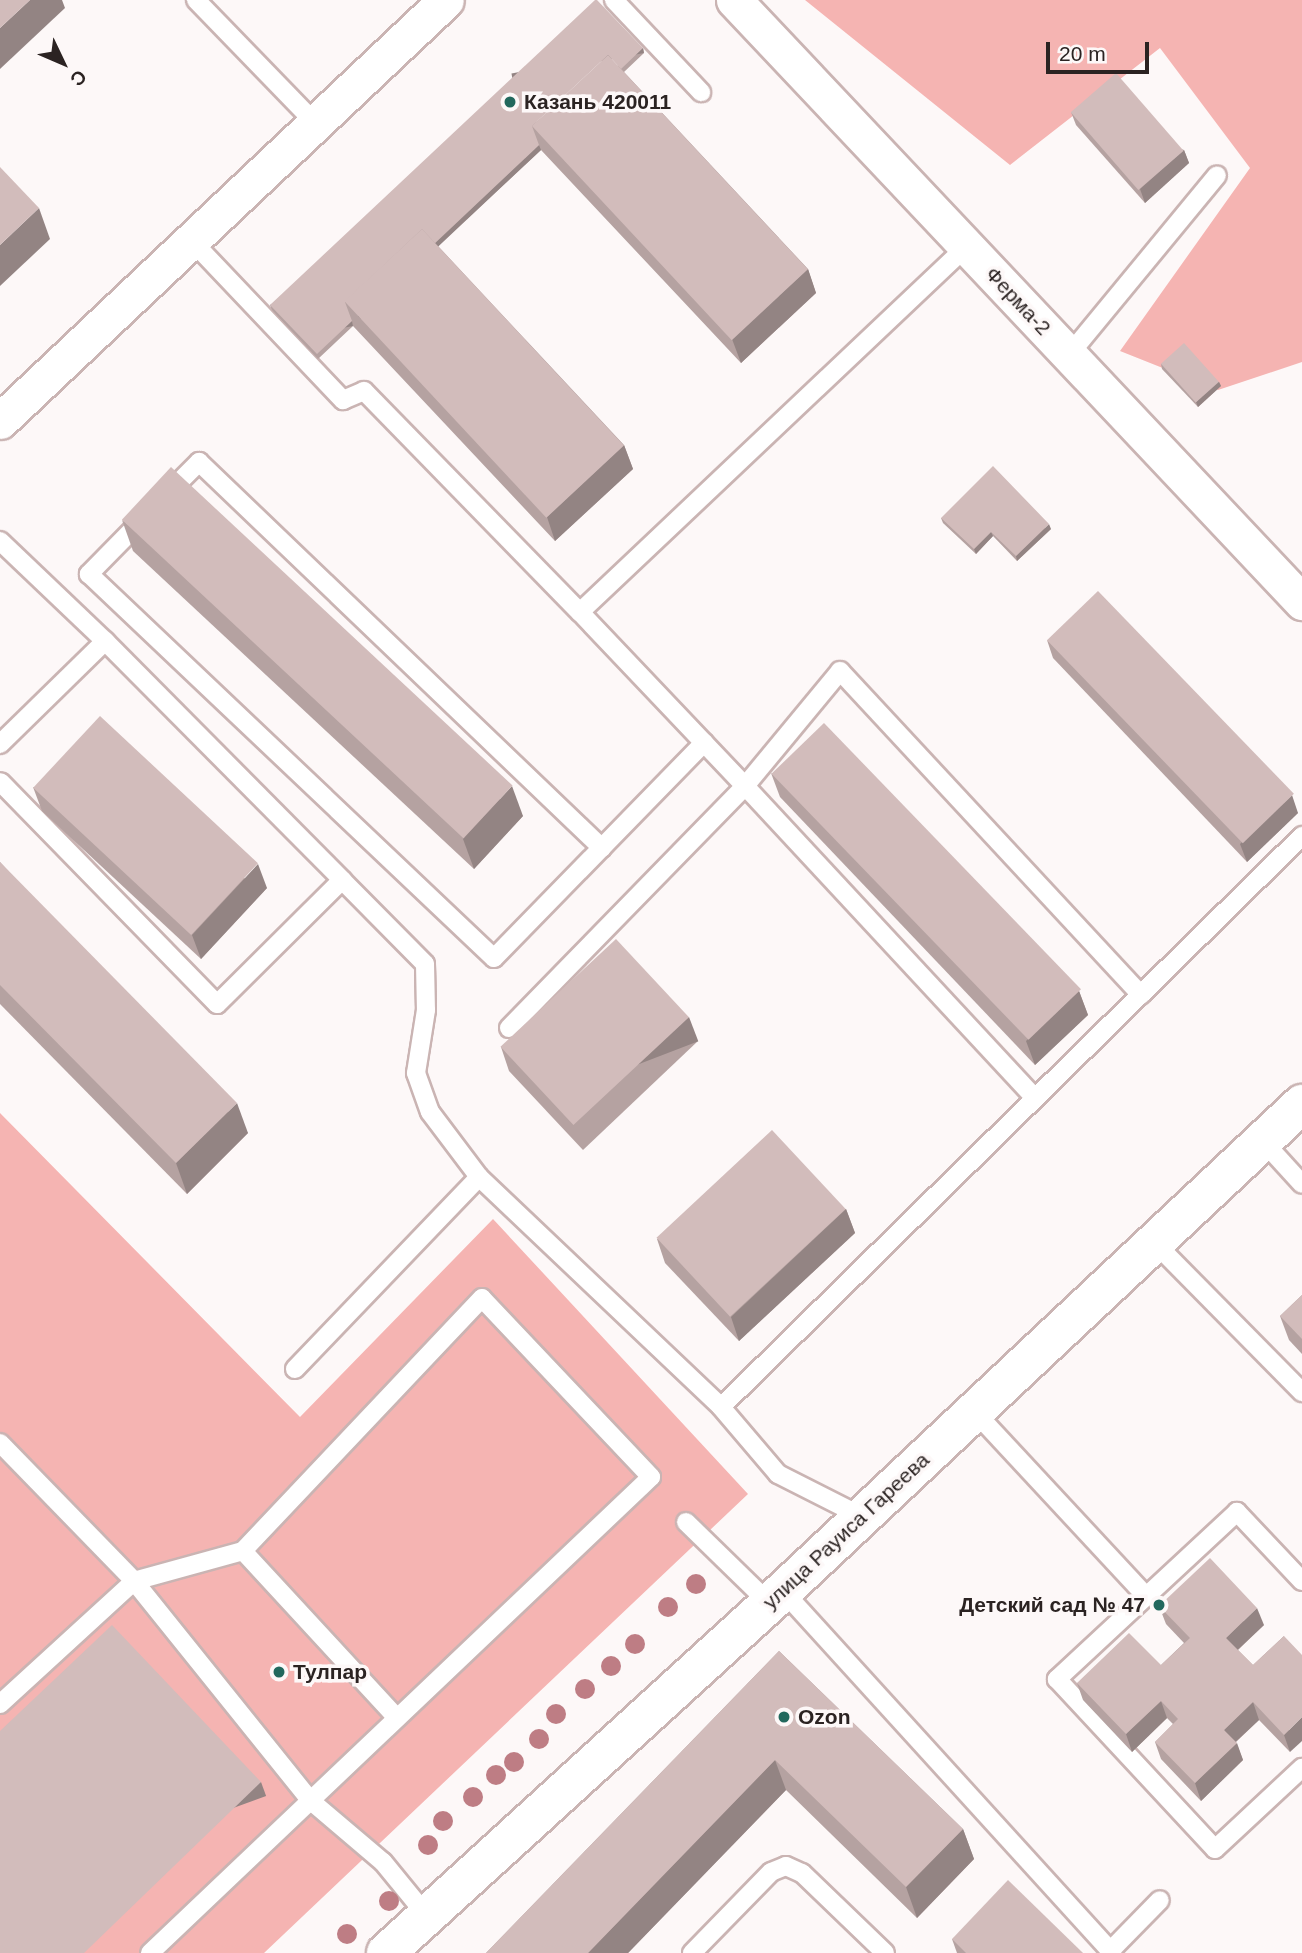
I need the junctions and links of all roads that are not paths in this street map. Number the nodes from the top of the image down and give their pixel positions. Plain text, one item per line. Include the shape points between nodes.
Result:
1 (196, 0) edge
2 (446, 0) edge
3 (614, 0) edge
4 (734, 0) edge
5 (701, 92) dead end
6 (316, 123) junction
7 (1217, 175) dead end
8 (191, 240) junction
9 (967, 246) junction
10 (1068, 356) junction
11 (0, 421) edge
12 (0, 541) edge
13 (1302, 601) edge
14 (580, 612) junction
15 (104, 641) junction
16 (704, 743) junction
17 (0, 744) edge
18 (0, 782) edge
19 (745, 786) junction
20 (1302, 836) edge
21 (602, 848) junction
22 (342, 880) junction
23 (1141, 995) junction
24 (509, 1028) dead end
25 (1035, 1098) junction
26 (1302, 1104) edge
27 (1262, 1140) junction
28 (479, 1177) junction
29 (1302, 1184) edge
30 (1154, 1242) junction
31 (295, 1369) dead end
32 (1302, 1392) edge
33 (721, 1407) junction
34 (974, 1411) junction
35 (0, 1443) edge
36 (861, 1516) junction
37 (686, 1522) dead end
38 (243, 1551) junction
39 (134, 1581) junction
40 (1302, 1581) edge
41 (1146, 1596) junction
42 (776, 1597) junction
43 (0, 1704) edge
44 (397, 1718) junction
45 (1302, 1768) edge
46 (311, 1801) junction
47 (1160, 1900) dead end
48 (427, 1916) junction
49 (873, 1949) edge
50 (1111, 1952) edge
51 (150, 1953) edge
52 (386, 1953) edge
53 (692, 1953) edge

1 - 6 lane
2 - 6 street
3 - 5 lane
4 - 9 street, Ферма-2
6 - 8 street
7 - 10 lane
8 - 11 street
8 - 14 lane via 343,401 363,391
9 - 10 street, Ферма-2
9 - 14 lane
10 - 13 street, Ферма-2
12 - 15 lane
14 - 16 lane
15 - 17 lane
15 - 22 lane
16 - 19 lane
16 - 21 lane
18 - 22 lane via 217,1004
19 - 23 lane via 841,671
19 - 24 lane
19 - 25 lane
20 - 23 lane
21 - 21 lane via 199,462 89,574 494,958
22 - 28 lane via 425,964 426,1010 416,1073 429,1112
23 - 25 lane
25 - 33 lane
26 - 27 street, улица Рауиса Гареева
27 - 29 lane
27 - 30 street, улица Рауиса Гареева
28 - 31 lane
28 - 33 lane
30 - 32 lane
30 - 34 street, улица Рауиса Гареева
33 - 36 lane via 778,1474
34 - 36 street, улица Рауиса Гареева
34 - 41 lane
35 - 39 lane
36 - 42 street, улица Рауиса Гареева
37 - 42 lane
38 - 39 lane
38 - 44 lane
38 - 44 lane via 482,1298 651,1477
39 - 43 lane
39 - 46 lane
40 - 41 lane via 1237,1512
41 - 45 lane via 1057,1679 1215,1849
42 - 48 street, улица Рауиса Гареева
42 - 50 lane
44 - 46 lane
46 - 48 lane via 383,1862
46 - 51 lane
47 - 50 lane
48 - 52 street, улица Рауиса Гареева
49 - 53 lane via 802,1873 786,1866 771,1872

